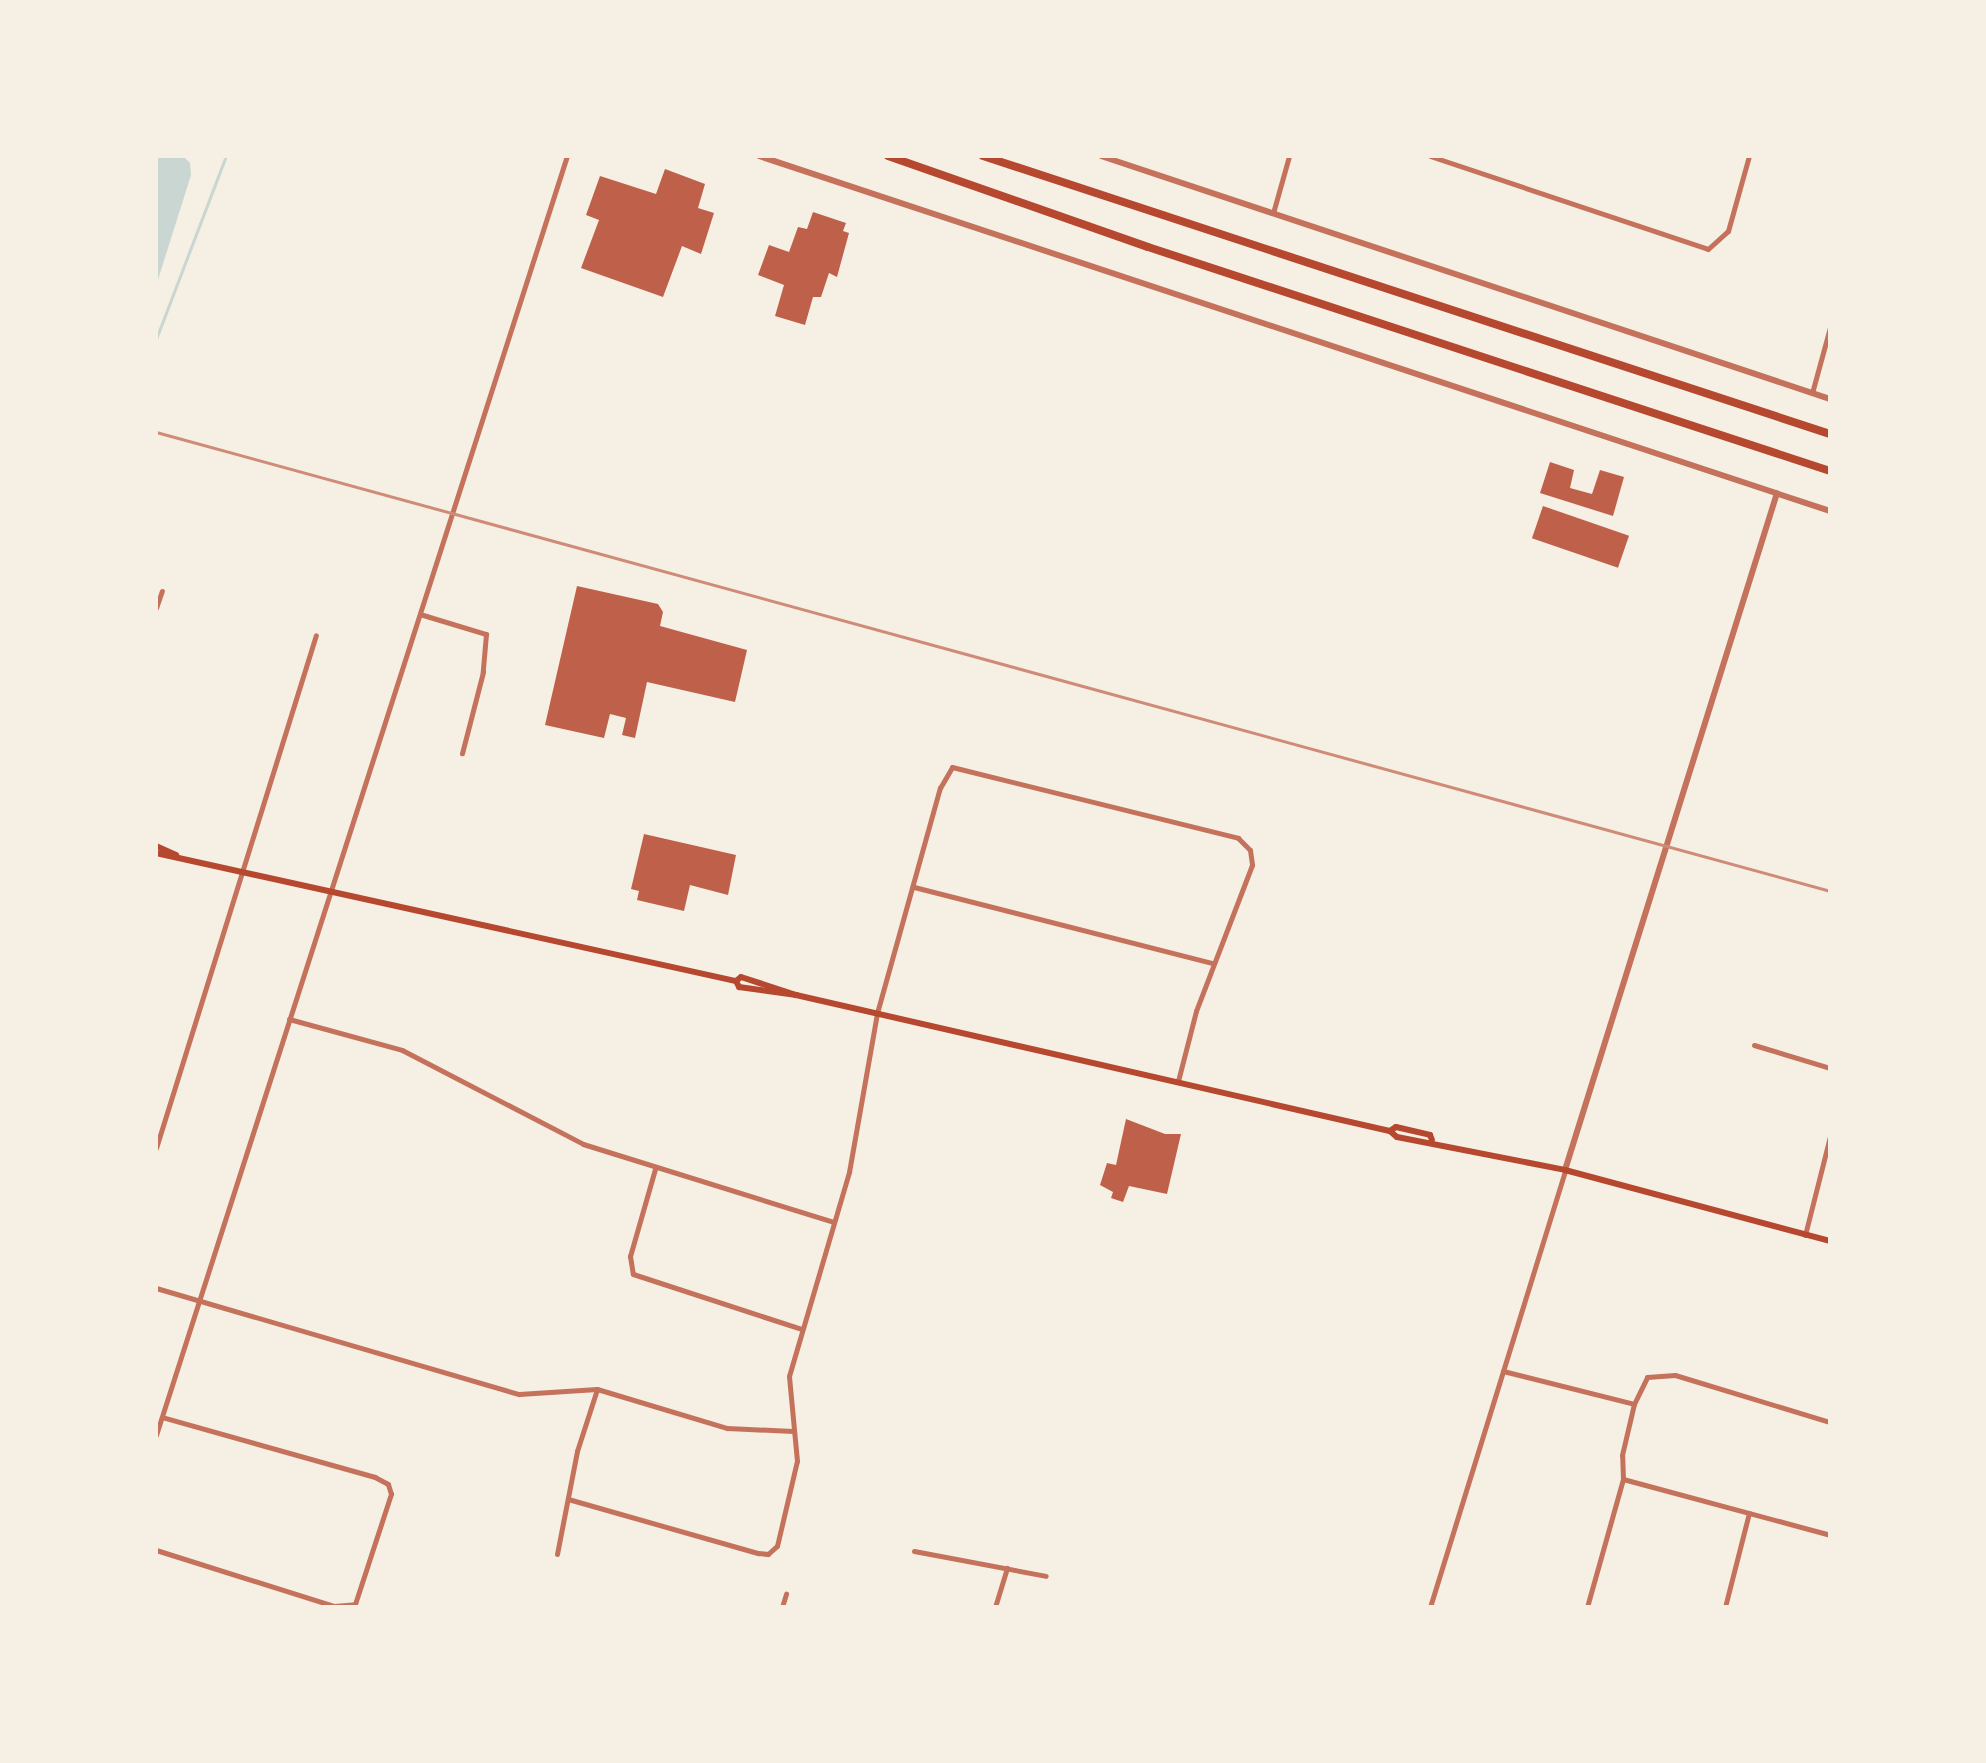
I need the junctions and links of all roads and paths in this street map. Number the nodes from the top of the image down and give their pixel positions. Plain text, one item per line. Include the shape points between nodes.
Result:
1 (567, 156) edge
2 (759, 156) edge
3 (888, 156) edge
4 (983, 156) edge
5 (1101, 156) edge
6 (1289, 156) edge
7 (1430, 156) edge
8 (1749, 156) edge
9 (1273, 213) junction
10 (1830, 327) edge
11 (1812, 393) junction
12 (1830, 399) edge
13 (1830, 434) edge
14 (1830, 471) edge
15 (1777, 493) junction
16 (1830, 511) edge
17 (162, 591) dead end
18 (156, 608) edge
19 (423, 615) junction
20 (316, 635) dead end
21 (462, 753) dead end
22 (156, 846) edge
23 (156, 853) edge
24 (176, 855) junction
25 (244, 869) junction
26 (914, 887) junction
27 (332, 889) junction
28 (1213, 963) junction
29 (877, 1013) junction
30 (289, 1019) junction
31 (1754, 1045) dead end
32 (1830, 1068) edge
33 (1178, 1081) junction
34 (1830, 1136) edge
35 (156, 1148) edge
36 (655, 1169) junction
37 (1565, 1170) junction
38 (834, 1222) junction
39 (1805, 1235) junction
40 (1830, 1241) edge
41 (156, 1288) edge
42 (199, 1300) junction
43 (801, 1329) junction
44 (1503, 1371) junction
45 (597, 1389) junction
46 (1634, 1404) junction
47 (162, 1417) junction
48 (1830, 1422) edge
49 (793, 1431) junction
50 (156, 1435) edge
51 (1623, 1479) junction
52 (568, 1499) junction
53 (1749, 1513) junction
54 (1830, 1535) edge
55 (156, 1550) edge
56 (914, 1551) dead end
57 (557, 1554) dead end
58 (1007, 1568) junction
59 (1046, 1576) dead end
60 (786, 1594) dead end
61 (782, 1607) edge
62 (995, 1607) edge
63 (1430, 1607) edge
64 (1587, 1607) edge
65 (1725, 1607) edge

1 - 19 street
2 - 15 street
3 - 14 highway
4 - 13 highway
5 - 9 street
6 - 9 street
7 - 8 street via 1708,249 1728,231
9 - 11 street
10 - 11 street
11 - 12 street
15 - 16 street
15 - 37 street
17 - 18 street
19 - 21 street via 486,634 483,672
19 - 27 street
20 - 25 street
22 - 24 main road
23 - 24 main road
24 - 25 main road
25 - 27 main road
25 - 35 street
26 - 28 street
26 - 28 street via 944,774 952,767 1238,838 1250,850 1252,865
26 - 29 street
27 - 29 main road via 736,981 739,987
27 - 30 street
28 - 33 street
29 - 33 main road
29 - 38 street via 849,1172
30 - 36 street via 402,1050 565,1136
30 - 42 street
31 - 32 street
33 - 37 main road via 1390,1131 1397,1137
34 - 39 street
36 - 38 street
36 - 43 street via 630,1256 633,1274
37 - 39 main road
37 - 44 street
38 - 43 street
39 - 40 main road
41 - 42 street
42 - 45 street via 519,1394
42 - 47 street
43 - 49 street via 789,1376
44 - 46 street
44 - 63 street
45 - 49 street via 727,1428
45 - 52 street
46 - 48 street via 1647,1377 1675,1375
46 - 51 street via 1622,1455
47 - 50 street
47 - 55 street via 375,1477 388,1484 391,1494 355,1604 334,1606
49 - 52 street via 797,1461 777,1546 768,1554
51 - 53 street
51 - 64 street
52 - 57 street
53 - 54 street
53 - 65 street
56 - 58 street
58 - 59 street
58 - 62 street
60 - 61 street

